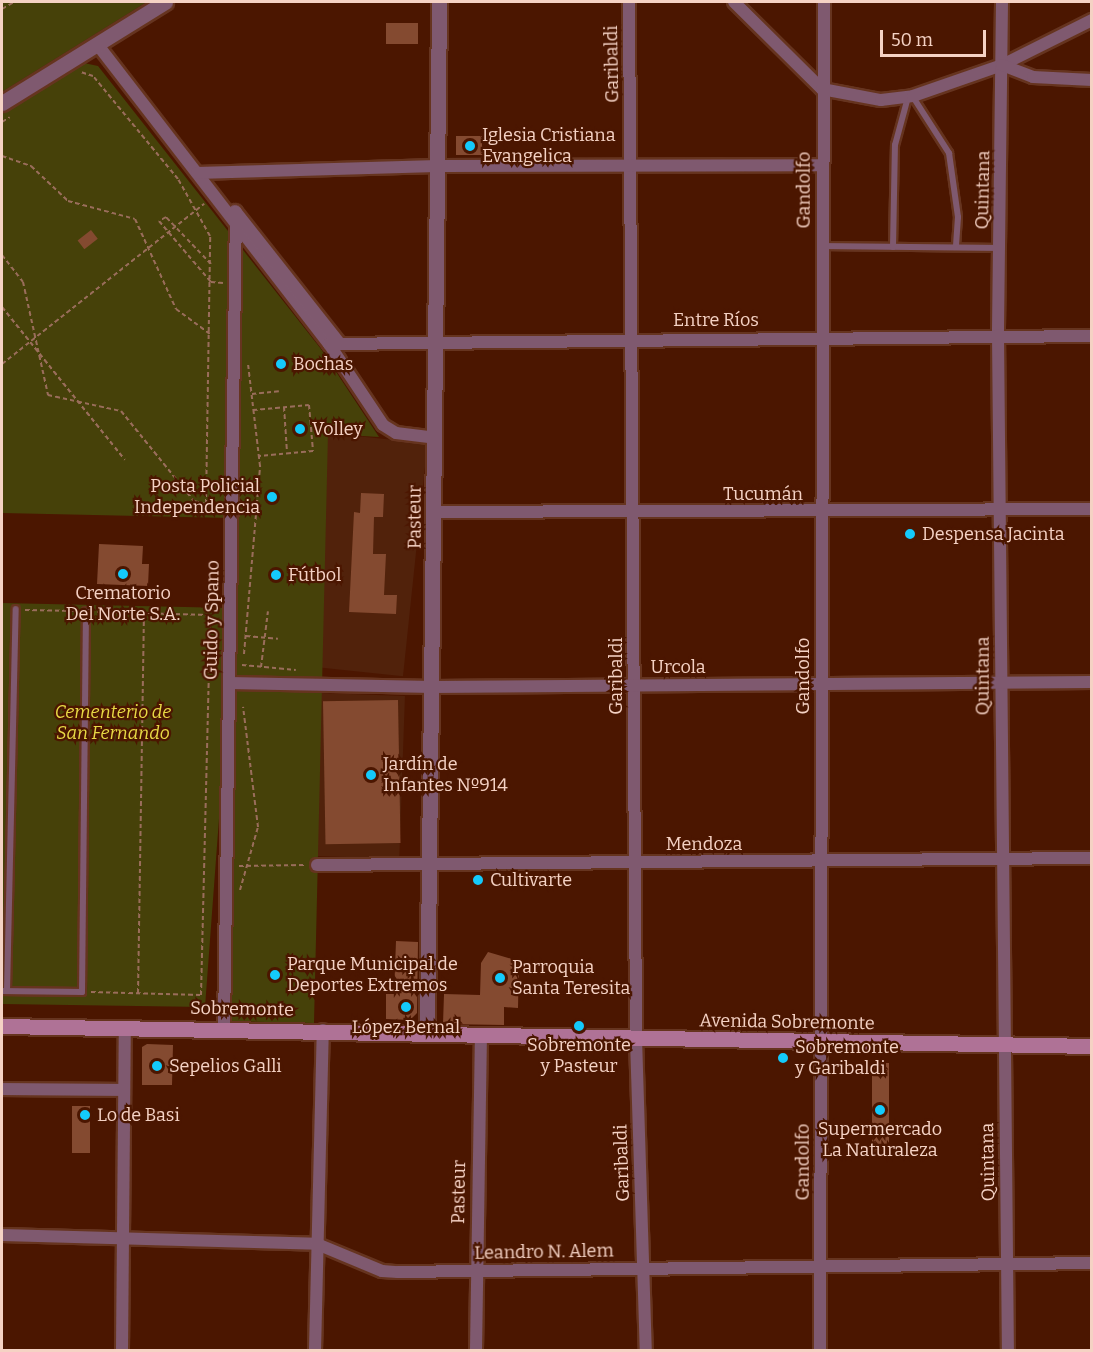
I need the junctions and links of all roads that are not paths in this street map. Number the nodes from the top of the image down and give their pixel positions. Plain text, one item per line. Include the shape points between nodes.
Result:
1 (165, 2) edge
2 (440, 2) edge
3 (628, 2) edge
4 (734, 2) edge
5 (824, 2) edge
6 (1002, 2) edge
7 (1092, 20) edge
8 (100, 42) junction
9 (1002, 65) junction
10 (1092, 80) edge
11 (822, 89) junction
12 (910, 97) junction
13 (2, 103) edge
14 (632, 165) junction
15 (822, 165) junction
16 (438, 166) junction
17 (202, 172) junction
18 (236, 212) junction
19 (236, 225) junction
20 (822, 246) junction
21 (893, 247) junction
22 (956, 248) junction
23 (1000, 248) junction
24 (998, 335) junction
25 (1092, 336) edge
26 (822, 337) junction
27 (631, 338) junction
28 (436, 340) junction
29 (335, 344) junction
30 (435, 438) junction
31 (1092, 509) edge
32 (435, 512) junction
33 (632, 512) junction
34 (821, 512) junction
35 (1000, 512) junction
36 (16, 609) road end
37 (86, 611) road end
38 (1092, 682) edge
39 (229, 683) junction
40 (1001, 683) junction
41 (821, 684) junction
42 (634, 685) junction
43 (433, 687) junction
44 (1002, 858) junction
45 (1092, 858) edge
46 (635, 861) junction
47 (821, 862) junction
48 (430, 864) junction
49 (317, 865) road end
50 (4, 991) edge
51 (2, 1026) edge
52 (125, 1028) junction
53 (224, 1028) junction
54 (323, 1030) junction
55 (427, 1033) junction
56 (481, 1034) junction
57 (636, 1039) junction
58 (821, 1042) junction
59 (1004, 1045) junction
60 (1092, 1046) edge
61 (2, 1089) edge
62 (124, 1090) junction
63 (2, 1235) edge
64 (124, 1237) junction
65 (317, 1245) junction
66 (1007, 1263) junction
67 (1092, 1263) edge
68 (821, 1265) junction
69 (644, 1268) junction
70 (477, 1271) junction
71 (122, 1350) edge
72 (315, 1350) edge
73 (476, 1350) edge
74 (646, 1350) edge
75 (820, 1350) edge
76 (1008, 1350) edge

1 - 8 street
2 - 16 street, Pasteur
3 - 14 street, Garibaldi
4 - 11 street
5 - 11 street, Gandolfo
6 - 9 street, Quintana
7 - 9 street
8 - 13 street
8 - 17 street
9 - 10 street via 1033,77
9 - 12 street
9 - 23 street, Quintana
11 - 12 street via 881,100
11 - 15 street, Gandolfo
12 - 21 lane via 895,145
12 - 22 lane via 949,153 958,217
14 - 15 street
14 - 16 street
14 - 27 street, Garibaldi
15 - 20 street, Gandolfo
16 - 17 street
16 - 28 street, Pasteur
17 - 18 street
17 - 19 street
18 - 19 street, Guido y Spano
18 - 29 street
19 - 29 street
19 - 39 street, Guido y Spano
20 - 21 lane
20 - 26 street, Gandolfo
21 - 22 lane
22 - 23 lane
23 - 24 street, Quintana
24 - 25 street, Entre Ríos
24 - 26 street, Entre Ríos
24 - 35 street, Quintana
26 - 27 street, Entre Ríos
26 - 34 street, Gandolfo
27 - 28 street, Entre Ríos
27 - 33 street, Garibaldi
28 - 29 street, Entre Ríos
28 - 30 street, Pasteur
29 - 30 street via 383,425 396,433
30 - 32 street, Pasteur
31 - 35 street, Tucumán
32 - 33 street, Tucumán
32 - 43 street, Pasteur
33 - 34 street, Tucumán
33 - 42 street, Garibaldi
34 - 35 street, Tucumán
34 - 41 street, Gandolfo
35 - 40 street, Quintana
36 - 50 lane
37 - 50 lane via 82,992
38 - 40 street, Urcola
39 - 43 street, Urcola
39 - 53 street, Guido y Spano
40 - 41 street, Urcola
40 - 44 street, Quintana
41 - 42 street, Urcola
41 - 47 street, Gandolfo
42 - 43 street, Urcola
42 - 46 street, Garibaldi
43 - 48 street, Pasteur
44 - 45 street, Mendoza
44 - 47 street, Mendoza
44 - 59 street, Quintana
46 - 47 street, Mendoza
46 - 48 street, Mendoza
46 - 57 street, Garibaldi
47 - 58 street, Gandolfo
48 - 49 street, Mendoza
48 - 55 street, Pasteur
51 - 52 main road, Sobremonte
52 - 53 main road, Sobremonte
52 - 62 street
53 - 54 main road, Sobremonte
54 - 55 main road, Sobremonte
54 - 65 street
55 - 56 main road, Sobremonte
56 - 57 main road, Avenida Sobremonte
56 - 70 street, Pasteur
57 - 58 main road, Avenida Sobremonte
57 - 69 street, Garibaldi
58 - 59 main road, Avenida Sobremonte
58 - 68 street, Gandolfo
59 - 60 main road, Avenida Sobremonte
59 - 66 street, Quintana
61 - 62 street
62 - 64 street
63 - 64 street, Leandro N. Alem
64 - 65 street, Leandro N. Alem
64 - 71 street
65 - 70 street, Leandro N. Alem via 382,1270
65 - 72 street
66 - 67 street, Leandro N. Alem
66 - 68 street, Leandro N. Alem
66 - 76 street, Quintana
68 - 69 street, Leandro N. Alem
68 - 75 street, Gandolfo
69 - 70 street, Leandro N. Alem
69 - 74 street, Garibaldi
70 - 73 street, Pasteur

